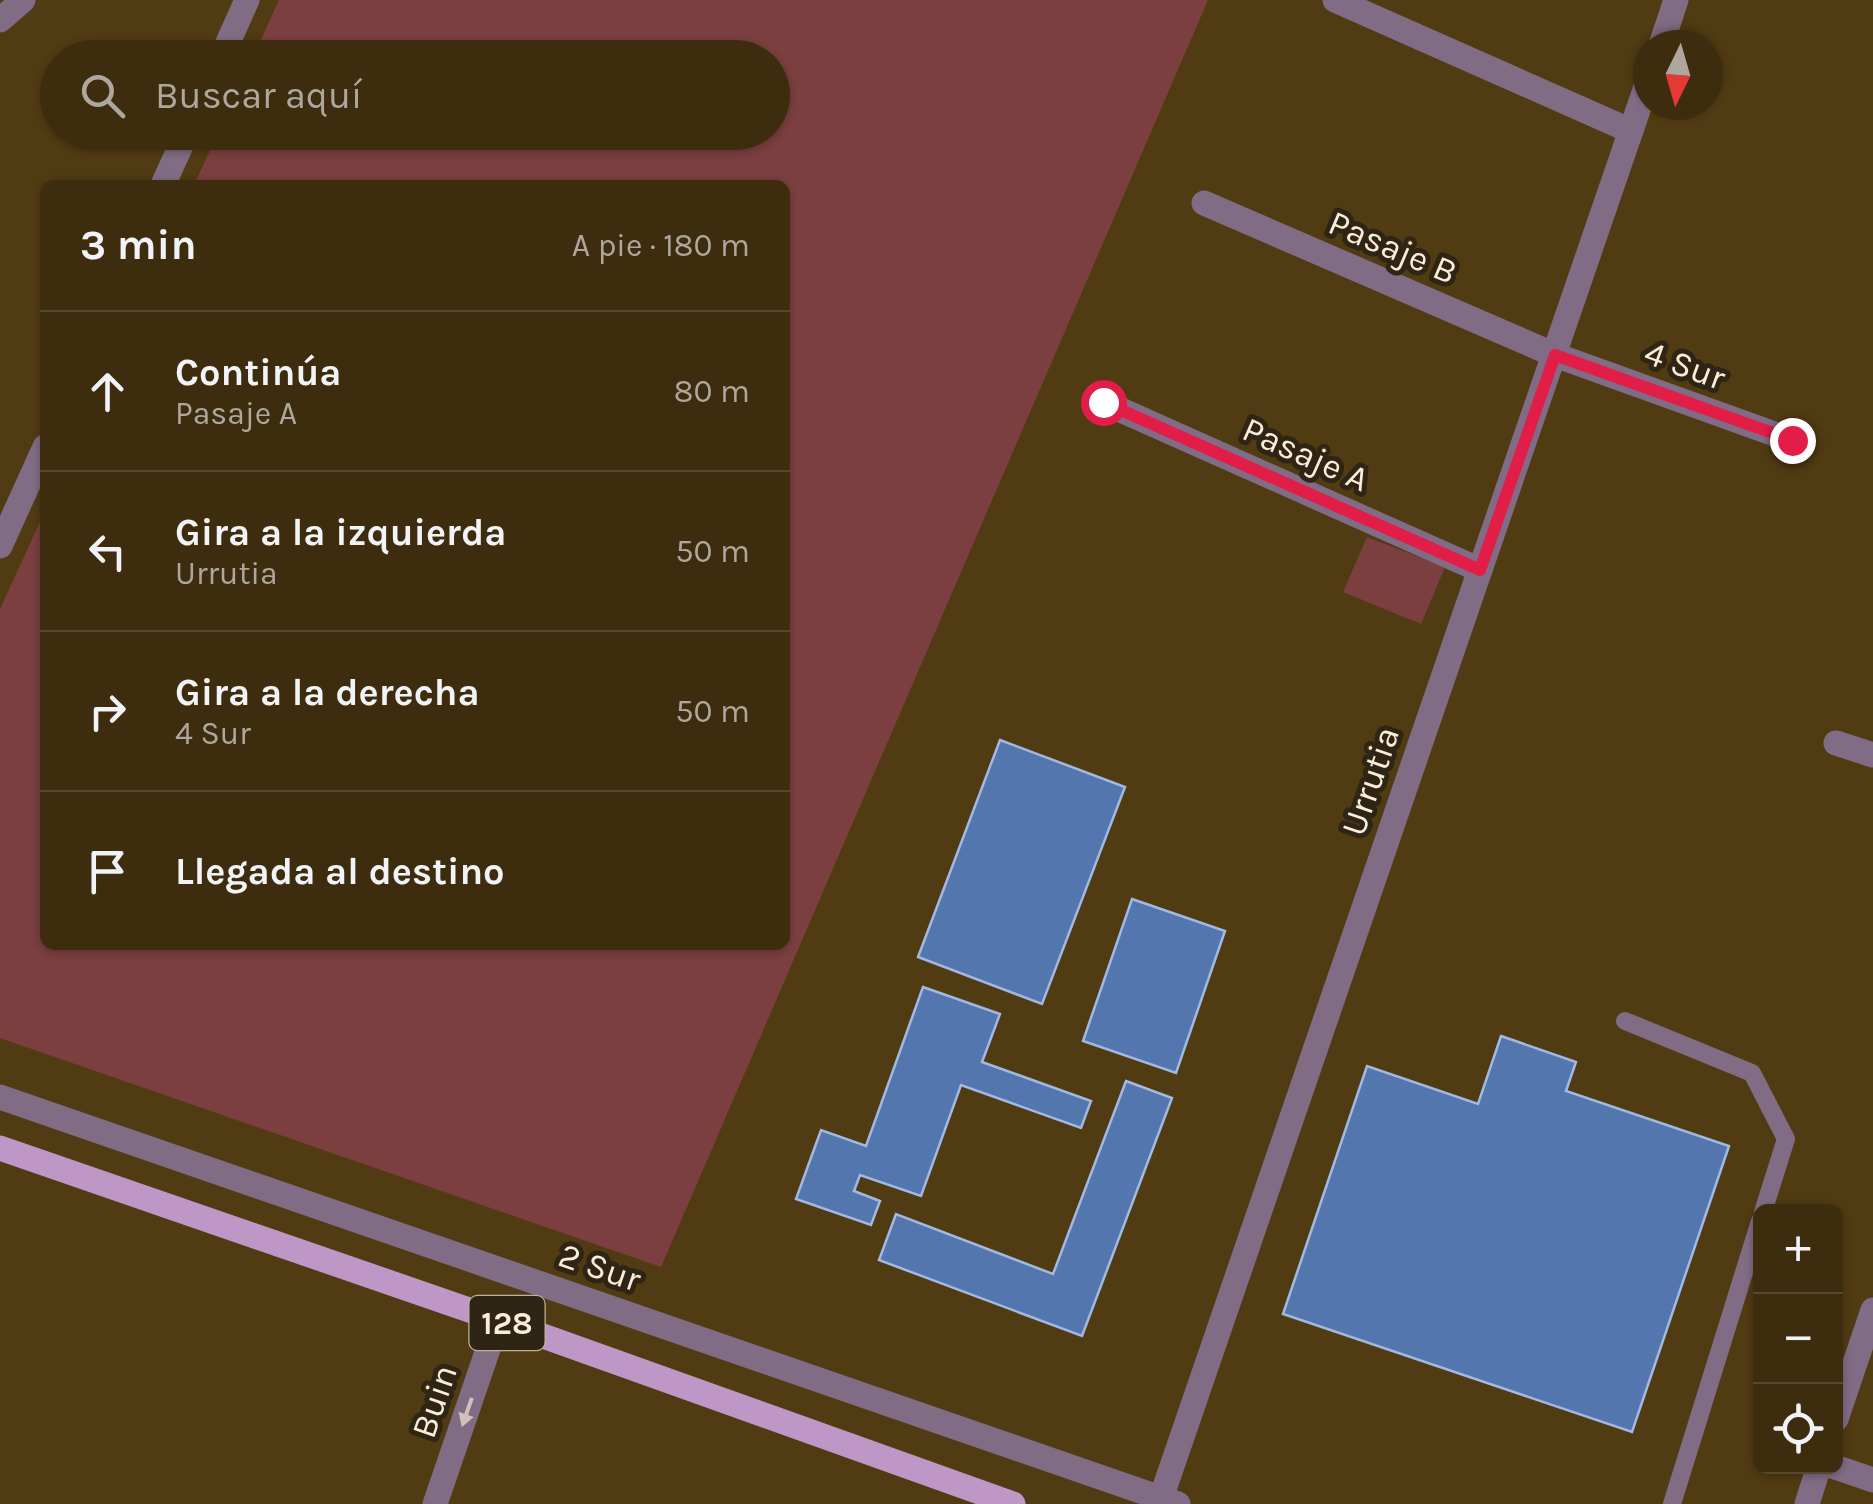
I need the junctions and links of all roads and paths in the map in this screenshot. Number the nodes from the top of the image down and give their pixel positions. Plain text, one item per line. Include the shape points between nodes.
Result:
1 (23, 0) edge
2 (246, 0) edge
3 (1335, 0) edge
4 (1676, 0) edge
5 (0, 20) edge
6 (1666, 30) edge
7 (229, 40) edge
8 (1635, 120) edge
9 (1631, 131) junction
10 (179, 150) edge
11 (165, 180) edge
12 (1204, 203) dead end
13 (1555, 355) junction
14 (1103, 402) dead end
15 (1792, 440) dead end
16 (40, 457) edge
17 (0, 546) edge
18 (1480, 570) junction
19 (1836, 743) dead end
20 (1873, 756) edge
21 (1626, 1021) dead end
22 (0, 1097) edge
23 (0, 1148) edge
24 (1766, 1204) edge
25 (1753, 1244) edge
26 (1873, 1310) edge
27 (498, 1320) junction
28 (1843, 1399) edge
29 (1843, 1470) edge
30 (1816, 1474) edge
31 (1873, 1480) edge
32 (1166, 1502) edge
33 (435, 1504) edge
34 (1013, 1504) edge
35 (1672, 1504) edge
36 (1807, 1504) edge

1 - 5 street
2 - 7 street
3 - 9 street
4 - 6 street
8 - 9 street, Urrutia
9 - 13 street, Urrutia
10 - 11 street
12 - 13 street, Pasaje B
13 - 15 street, 4 Sur
13 - 18 street, Urrutia
14 - 18 street, Pasaje A
16 - 17 street
18 - 32 street, Urrutia
19 - 20 street
21 - 24 lane via 1752,1072 1786,1140
22 - 32 street, 2 Sur
23 - 27 main road, 128
25 - 35 lane
26 - 28 street
27 -> 33 street, Buin
27 - 34 main road, 128
29 - 31 street
30 - 36 street

